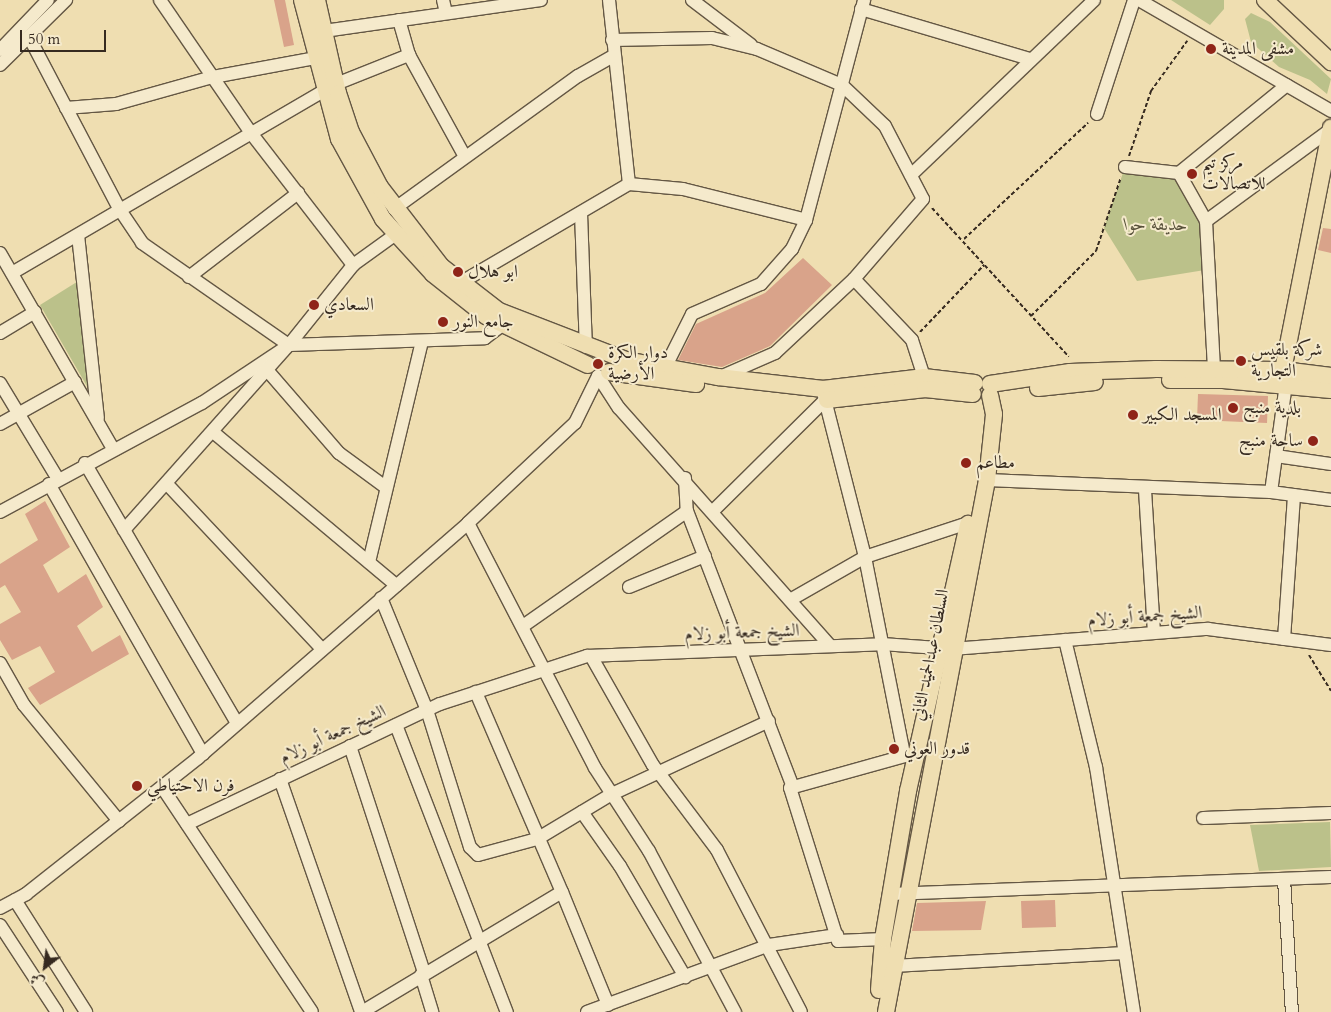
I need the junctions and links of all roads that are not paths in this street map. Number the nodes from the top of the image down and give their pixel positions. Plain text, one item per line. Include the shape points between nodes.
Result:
1 (48, 0) edge
2 (66, 0) edge
3 (160, 0) edge
4 (302, 0) edge
5 (317, 0) edge
6 (443, 0) edge
7 (541, 0) edge
8 (609, 0) edge
9 (692, 0) edge
10 (1094, 0) edge
11 (1134, 0) edge
12 (1140, 0) edge
13 (1265, 0) edge
14 (863, 5) edge
15 (446, 13) junction
16 (400, 20) junction
17 (324, 32) junction
18 (29, 37) junction
19 (612, 40) junction
20 (757, 49) junction
21 (0, 50) edge
22 (409, 54) junction
23 (613, 56) junction
24 (316, 58) junction
25 (1030, 59) junction
26 (1331, 62) edge
27 (0, 65) edge
28 (213, 77) junction
29 (842, 85) junction
30 (1287, 85) junction
31 (330, 88) junction
32 (66, 108) junction
33 (1331, 111) edge
34 (1097, 114) road end
35 (1331, 129) edge
36 (251, 133) junction
37 (465, 157) junction
38 (1125, 167) road end
39 (1179, 173) junction
40 (911, 175) junction
41 (630, 184) junction
42 (298, 193) junction
43 (120, 210) junction
44 (394, 210) junction
45 (581, 213) junction
46 (806, 220) junction
47 (1206, 221) junction
48 (396, 234) junction
49 (78, 235) junction
50 (1, 257) edge
51 (353, 265) junction
52 (12, 273) junction
53 (189, 277) junction
54 (854, 279) junction
55 (460, 283) junction
56 (35, 312) junction
57 (501, 326) junction
58 (0, 333) edge
59 (422, 342) junction
60 (289, 345) junction
61 (586, 347) junction
62 (604, 352) junction
63 (665, 368) junction
64 (1214, 368) junction
65 (267, 370) junction
66 (598, 371) junction
67 (1331, 376) edge
68 (718, 377) junction
69 (924, 377) junction
70 (1285, 377) junction
71 (75, 382) junction
72 (0, 383) edge
73 (1331, 390) edge
74 (984, 391) junction
75 (824, 395) junction
76 (18, 414) junction
77 (99, 423) junction
78 (0, 424) edge
79 (213, 432) junction
80 (113, 449) junction
81 (1276, 456) junction
82 (85, 463) junction
83 (1331, 464) edge
84 (685, 478) junction
85 (986, 480) junction
86 (53, 481) junction
87 (166, 484) junction
88 (384, 486) junction
89 (1145, 490) junction
90 (1271, 492) junction
91 (1294, 495) junction
92 (1331, 500) edge
93 (687, 511) junction
94 (713, 511) junction
95 (0, 512) edge
96 (468, 523) junction
97 (968, 523) junction
98 (124, 530) junction
99 (705, 556) junction
100 (866, 557) junction
101 (369, 562) junction
102 (396, 585) junction
103 (629, 587) dead end
104 (381, 598) junction
105 (790, 600) junction
106 (523, 626) junction
107 (1154, 632) junction
108 (1284, 639) junction
109 (1065, 640) junction
110 (882, 644) junction
111 (1331, 644) edge
112 (830, 646) junction
113 (322, 649) junction
114 (945, 649) junction
115 (742, 650) junction
116 (590, 656) junction
117 (0, 663) edge
118 (546, 670) junction
119 (476, 692) junction
120 (427, 710) junction
121 (769, 721) junction
122 (237, 723) junction
123 (396, 725) junction
124 (350, 746) junction
125 (203, 754) junction
126 (910, 754) junction
127 (658, 772) junction
128 (280, 779) junction
129 (792, 784) junction
130 (162, 787) junction
131 (612, 794) junction
132 (582, 812) junction
133 (1331, 813) edge
134 (1203, 818) dead end
135 (119, 821) junction
136 (187, 824) junction
137 (537, 839) junction
138 (1331, 877) edge
139 (1284, 879) junction
140 (1115, 886) junction
141 (562, 892) junction
142 (897, 895) junction
143 (14, 900) junction
144 (0, 908) edge
145 (0, 925) edge
146 (837, 935) junction
147 (882, 939) junction
148 (478, 942) junction
149 (769, 946) junction
150 (1125, 953) junction
151 (893, 966) junction
152 (712, 968) junction
153 (423, 974) junction
154 (685, 977) junction
155 (608, 1005) junction
156 (57, 1012) edge
157 (86, 1012) edge
158 (312, 1012) edge
159 (362, 1012) edge
160 (432, 1012) edge
161 (507, 1012) edge
162 (587, 1012) edge
163 (735, 1012) edge
164 (801, 1012) edge
165 (876, 1012) edge
166 (886, 1012) edge
167 (1134, 1012) edge
168 (1292, 1012) edge

1 - 21 street
2 - 18 street
3 - 28 street
4 - 24 main road
5 - 17 main road
6 - 15 street
7 - 15 street
8 - 19 street
9 - 20 street
10 - 25 street
11 - 34 street
12 - 30 street
13 - 26 main road
14 - 25 street
14 - 29 street
15 - 16 street
16 - 17 street
16 - 22 street
17 - 31 main road
18 - 27 street
18 - 32 street
19 - 20 street via 712,38
19 - 23 street
20 - 29 street
22 - 31 street
22 - 37 street
23 - 37 street
23 - 41 street
24 - 28 street
24 - 31 main road
25 - 40 street
28 - 32 street via 132,101
28 - 36 street
29 - 40 street via 885,126
29 - 46 street
30 - 33 street
30 - 39 street
31 - 36 street
31 - 44 main road
31 - 48 main road via 339,139
32 - 43 street
35 - 47 street
35 - 70 main road
36 - 42 street
36 - 43 street
37 - 44 street
38 - 39 street
39 - 47 street
40 - 54 street via 923,199
41 - 45 street
41 - 46 street via 684,189
42 - 51 street
42 - 53 street
43 - 49 street
43 - 53 street via 148,249
44 - 55 main road
45 - 55 street
45 - 61 street
46 - 63 street via 792,249 761,284 692,314
47 - 64 street
48 - 51 street
48 - 57 main road via 451,290
49 - 52 street
49 - 77 street
50 - 52 street
51 - 60 street
52 - 56 street
53 - 60 street
54 - 68 street via 775,352 741,371
54 - 69 street via 912,340
55 - 61 main road via 518,321
56 - 58 street
56 - 71 street
57 - 59 street via 489,338
57 - 66 main road
59 - 60 street
59 - 88 street
60 - 65 street
60 - 80 street via 202,403
61 - 62 main road
62 - 63 main road
62 - 66 main road via 592,354
63 - 68 main road
64 - 70 main road
64 - 74 main road via 1082,372
65 - 79 street
65 - 88 street via 339,453
66 - 75 main road
66 - 84 street via 619,408
66 - 96 street via 575,423
67 - 70 main road
68 - 75 main road
69 - 74 main road
69 - 75 main road
70 - 73 main road
70 - 74 main road via 1157,380
70 - 81 street
71 - 76 street
71 - 77 street
72 - 76 street
74 - 75 main road via 925,389
74 - 85 main road, السلطان عبدالحميد الثاني via 994,414
74 - 97 main road via 987,414
75 - 94 street
75 - 100 street
76 - 78 street
76 - 86 street
77 - 80 street
79 - 87 street
79 - 101 street
80 - 82 street
81 - 83 street
81 - 90 street
82 - 86 street
82 - 98 street
84 - 93 street
84 - 94 street
85 - 89 street
85 - 114 main road, السلطان عبدالحميد الثاني
86 - 95 street
86 - 125 street
87 - 98 street
87 - 113 street
88 - 101 street
89 - 90 street
89 - 107 street
90 - 91 street
91 - 92 street
91 - 108 street
93 - 99 street
93 - 106 street
94 - 105 street
96 - 102 street
96 - 106 street
97 - 100 street
97 - 114 main road
98 - 122 street
99 - 103 street
99 - 115 street
100 - 105 street
100 - 110 street
101 - 102 street
102 - 104 street
104 - 113 street
104 - 120 street
105 - 112 street
106 - 118 street
107 - 108 street, الشيخ جمعة أبو زلام via 1208,629
107 - 109 street, الشيخ جمعة أبو زلام
108 - 111 street, الشيخ جمعة أبو زلام
109 - 114 street, الشيخ جمعة أبو زلام
109 - 140 street via 1096,767
110 - 112 street, الشيخ جمعة أبو زلام
110 - 114 street, الشيخ جمعة أبو زلام
110 - 126 street
112 - 115 street, الشيخ جمعة أبو زلام
113 - 122 street
114 - 126 main road
114 - 142 main road, السلطان عبدالحميد الثاني
115 - 116 street, الشيخ جمعة أبو زلام
115 - 121 street
116 - 118 street, الشيخ جمعة أبو زلام
116 - 127 street
117 - 135 street via 24,705
118 - 119 street, الشيخ جمعة أبو زلام
118 - 131 street
119 - 120 street, الشيخ جمعة أبو زلام
119 - 137 street
120 - 123 street, الشيخ جمعة أبو زلام
120 - 137 street via 474,853
121 - 127 street
121 - 129 street
122 - 125 street
123 - 124 street, الشيخ جمعة أبو زلام
123 - 148 street
124 - 128 street, الشيخ جمعة أبو زلام
124 - 153 street
125 - 130 street
126 - 129 street
126 - 142 main road
127 - 131 street
127 - 149 street via 717,850
128 - 136 street, الشيخ جمعة أبو زلام
128 - 159 street
129 - 146 street
130 - 135 street
130 - 136 street
131 - 132 street
131 - 152 street via 649,851
132 - 137 street
132 - 154 street via 620,866
133 - 134 street
135 - 143 street
136 - 158 street
137 - 141 street
138 - 139 street
139 - 140 street
139 - 168 street
140 - 142 street
140 - 150 street
141 - 148 street
141 - 155 street
142 - 147 main road
142 - 151 main road, السلطان عبدالحميد الثاني
143 - 144 street
143 - 157 street
145 - 156 street
146 - 147 street via 838,941
146 - 149 street
147 - 165 main road
148 - 153 street
148 - 161 street
149 - 152 street
149 - 164 street
150 - 151 street
150 - 167 street
151 - 166 main road, السلطان عبدالحميد الثاني
152 - 154 street
152 - 163 street
153 - 159 street
153 - 160 street
154 - 155 street
155 - 162 street

